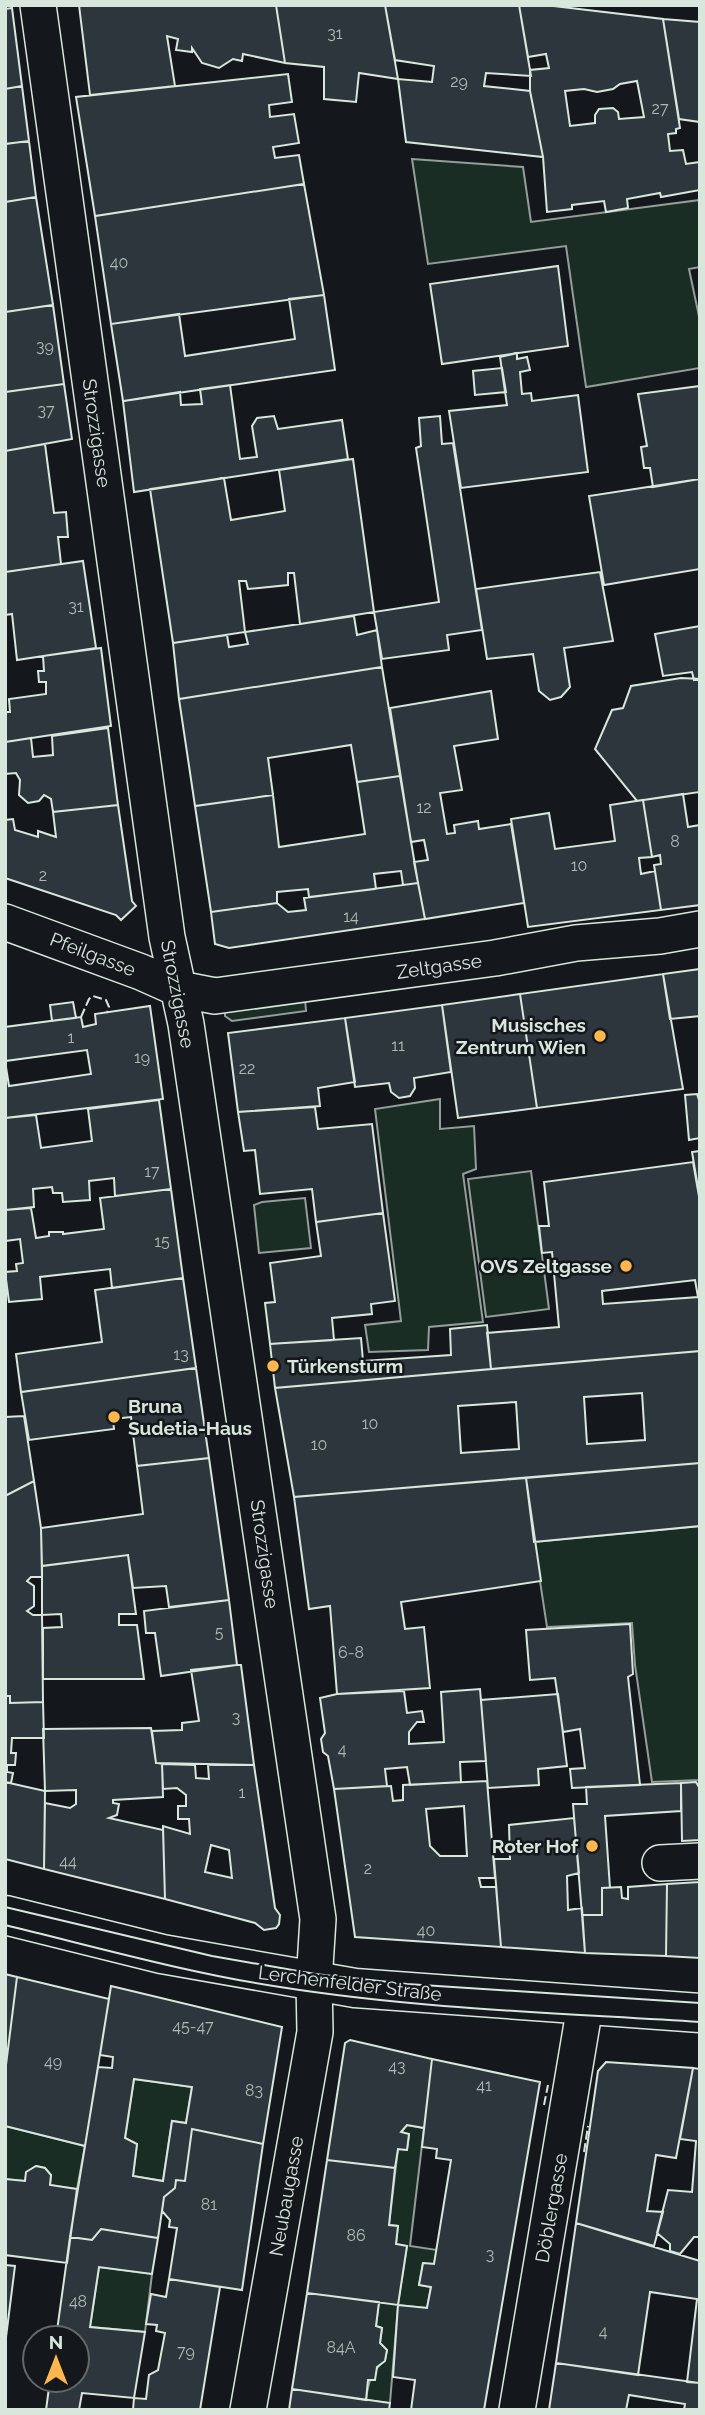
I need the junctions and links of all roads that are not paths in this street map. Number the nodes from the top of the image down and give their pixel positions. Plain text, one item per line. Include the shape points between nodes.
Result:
1 (38, 5) edge
2 (5, 922) edge
3 (700, 929) edge
4 (179, 989) junction
5 (700, 1861) edge
6 (660, 1863) dead end
7 (5, 1915) edge
8 (314, 1982) junction
9 (585, 2006) junction
10 (700, 2013) edge
11 (248, 2410) edge
12 (517, 2410) edge

1 - 4 street, Strozzigasse via 167,937
2 - 4 street, Pfeilgasse
3 - 4 street, Zeltgasse via 215,996
4 - 8 street, Strozzigasse via 318,1919
5 - 6 street
7 - 8 main road, Lerchenfelder Straße via 162,1954
8 - 9 main road, Lerchenfelder Straße
8 - 11 street, Neubaugasse via 315,2032
9 - 10 main road, Lerchenfelder Straße
9 - 12 street, Döblergasse

